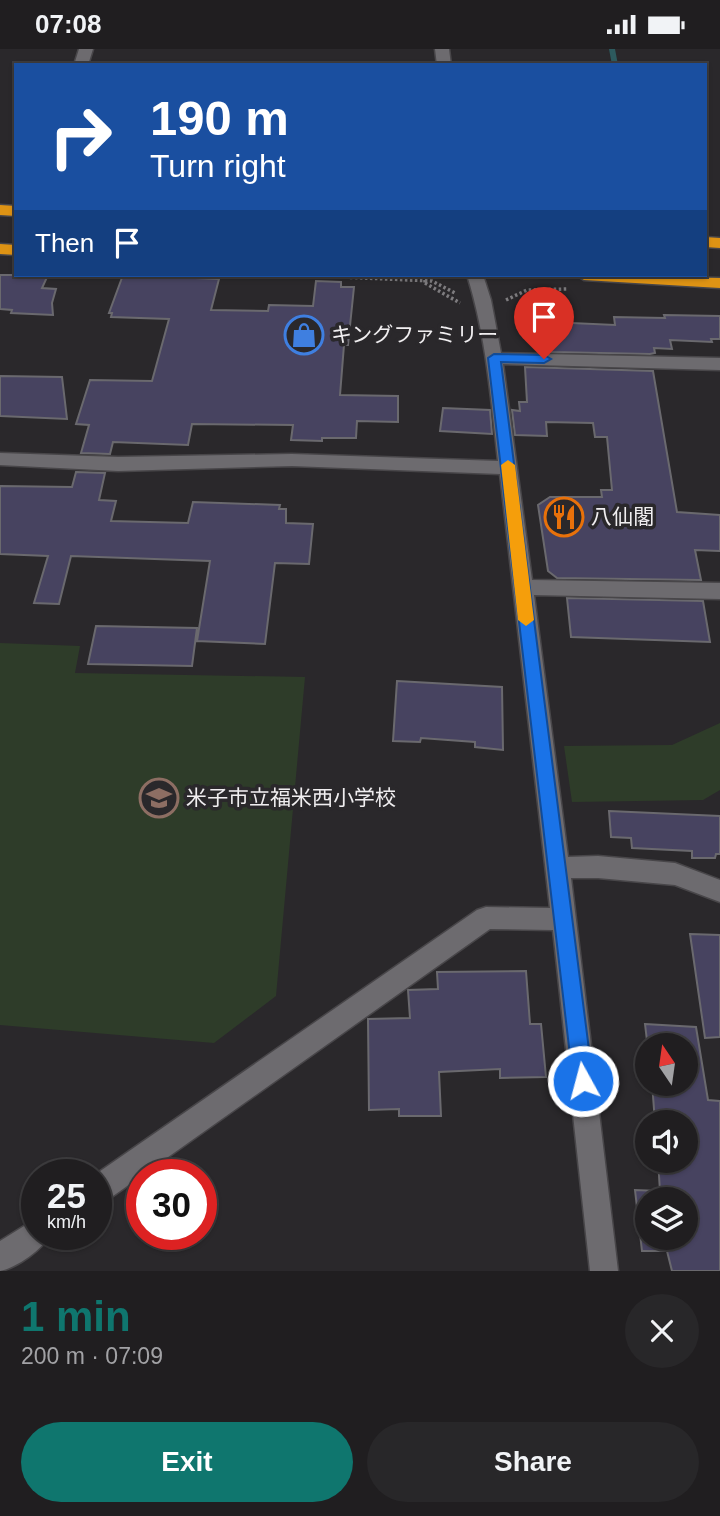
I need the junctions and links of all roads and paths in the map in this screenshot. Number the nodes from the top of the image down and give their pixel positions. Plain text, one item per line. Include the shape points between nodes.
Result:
1 (341, 277) edge
2 (425, 277) edge
3 (476, 277) edge
4 (618, 277) edge
5 (720, 283) edge
6 (524, 284) dead end
7 (526, 290) dead end
8 (456, 302) dead end
9 (464, 305) dead end
10 (494, 358) junction
11 (720, 364) edge
12 (0, 459) edge
13 (509, 468) junction
14 (522, 587) junction
15 (720, 591) edge
16 (558, 868) junction
17 (720, 891) edge
18 (564, 919) junction
19 (112, 1180) edge
20 (21, 1243) edge
21 (0, 1258) edge
22 (604, 1271) edge

1 - 9 path via 437,281
2 - 8 path, bridge via 425,283
3 - 10 street
4 - 5 highway
6 - 7 path
10 - 11 street
10 - 13 street
12 - 13 street via 118,464 292,460
13 - 14 street
14 - 15 street
14 - 16 street
16 - 17 street via 675,874
16 - 18 street
18 - 19 street via 485,918
18 - 22 street
20 - 21 street

